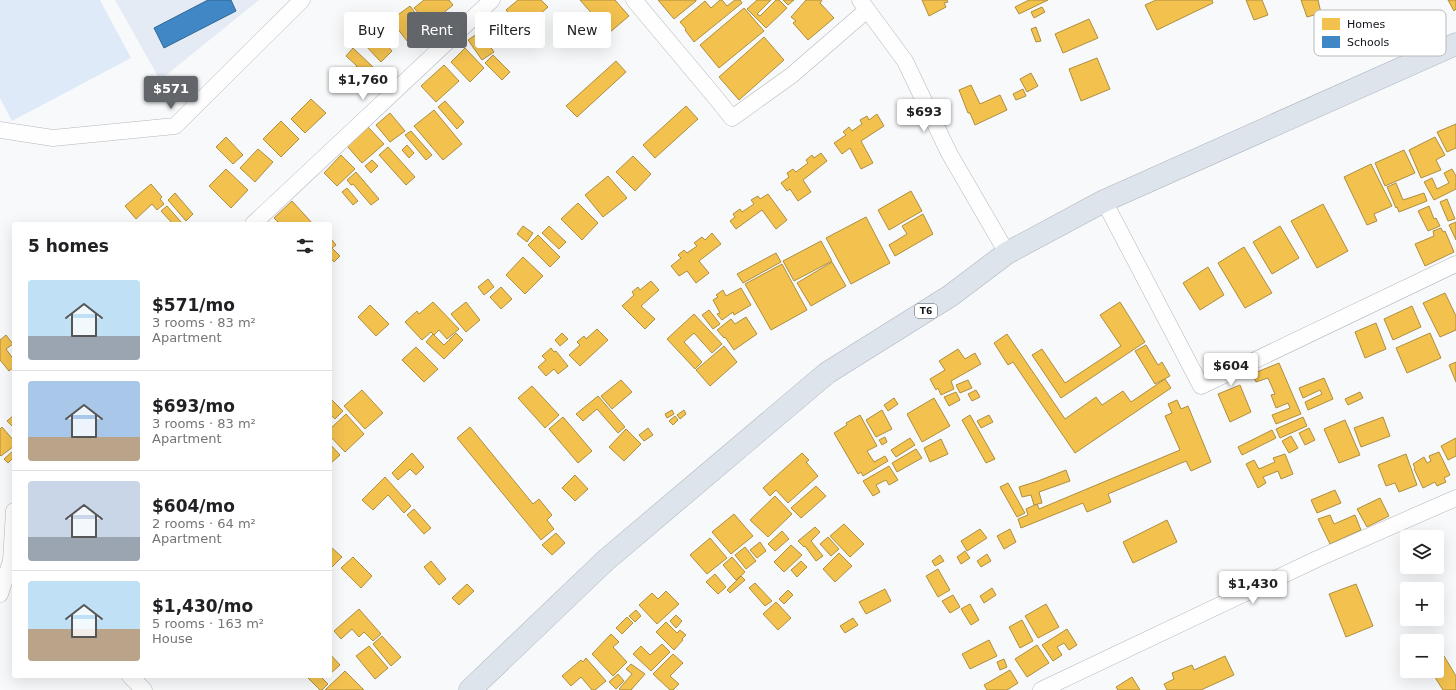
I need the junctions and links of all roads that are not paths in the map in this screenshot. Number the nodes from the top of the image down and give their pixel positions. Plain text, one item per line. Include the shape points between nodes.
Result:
1 (302, 0) edge
2 (492, 0) edge
3 (634, 0) edge
4 (863, 5) edge
5 (1456, 44) edge
6 (1446, 48) edge
7 (1429, 56) edge
8 (0, 130) edge
9 (1104, 201) junction
10 (255, 222) edge
11 (1007, 253) junction
12 (1456, 264) edge
13 (1456, 498) edge
14 (12, 564) edge
15 (0, 594) edge
16 (132, 678) edge
17 (144, 690) edge
18 (470, 690) edge
19 (1040, 690) edge

1 - 8 street via 175,126 53,138
2 - 10 street
3 - 4 street via 732,118 792,74
4 - 11 street via 905,61 949,153
5 - 6 highway, T6
7 - 9 highway, T6
9 - 11 highway, T6
9 - 12 street via 1201,386
11 - 18 highway, T6 via 950,296 827,372 606,560
13 - 19 street via 1317,559
14 - 15 street
16 - 17 street

